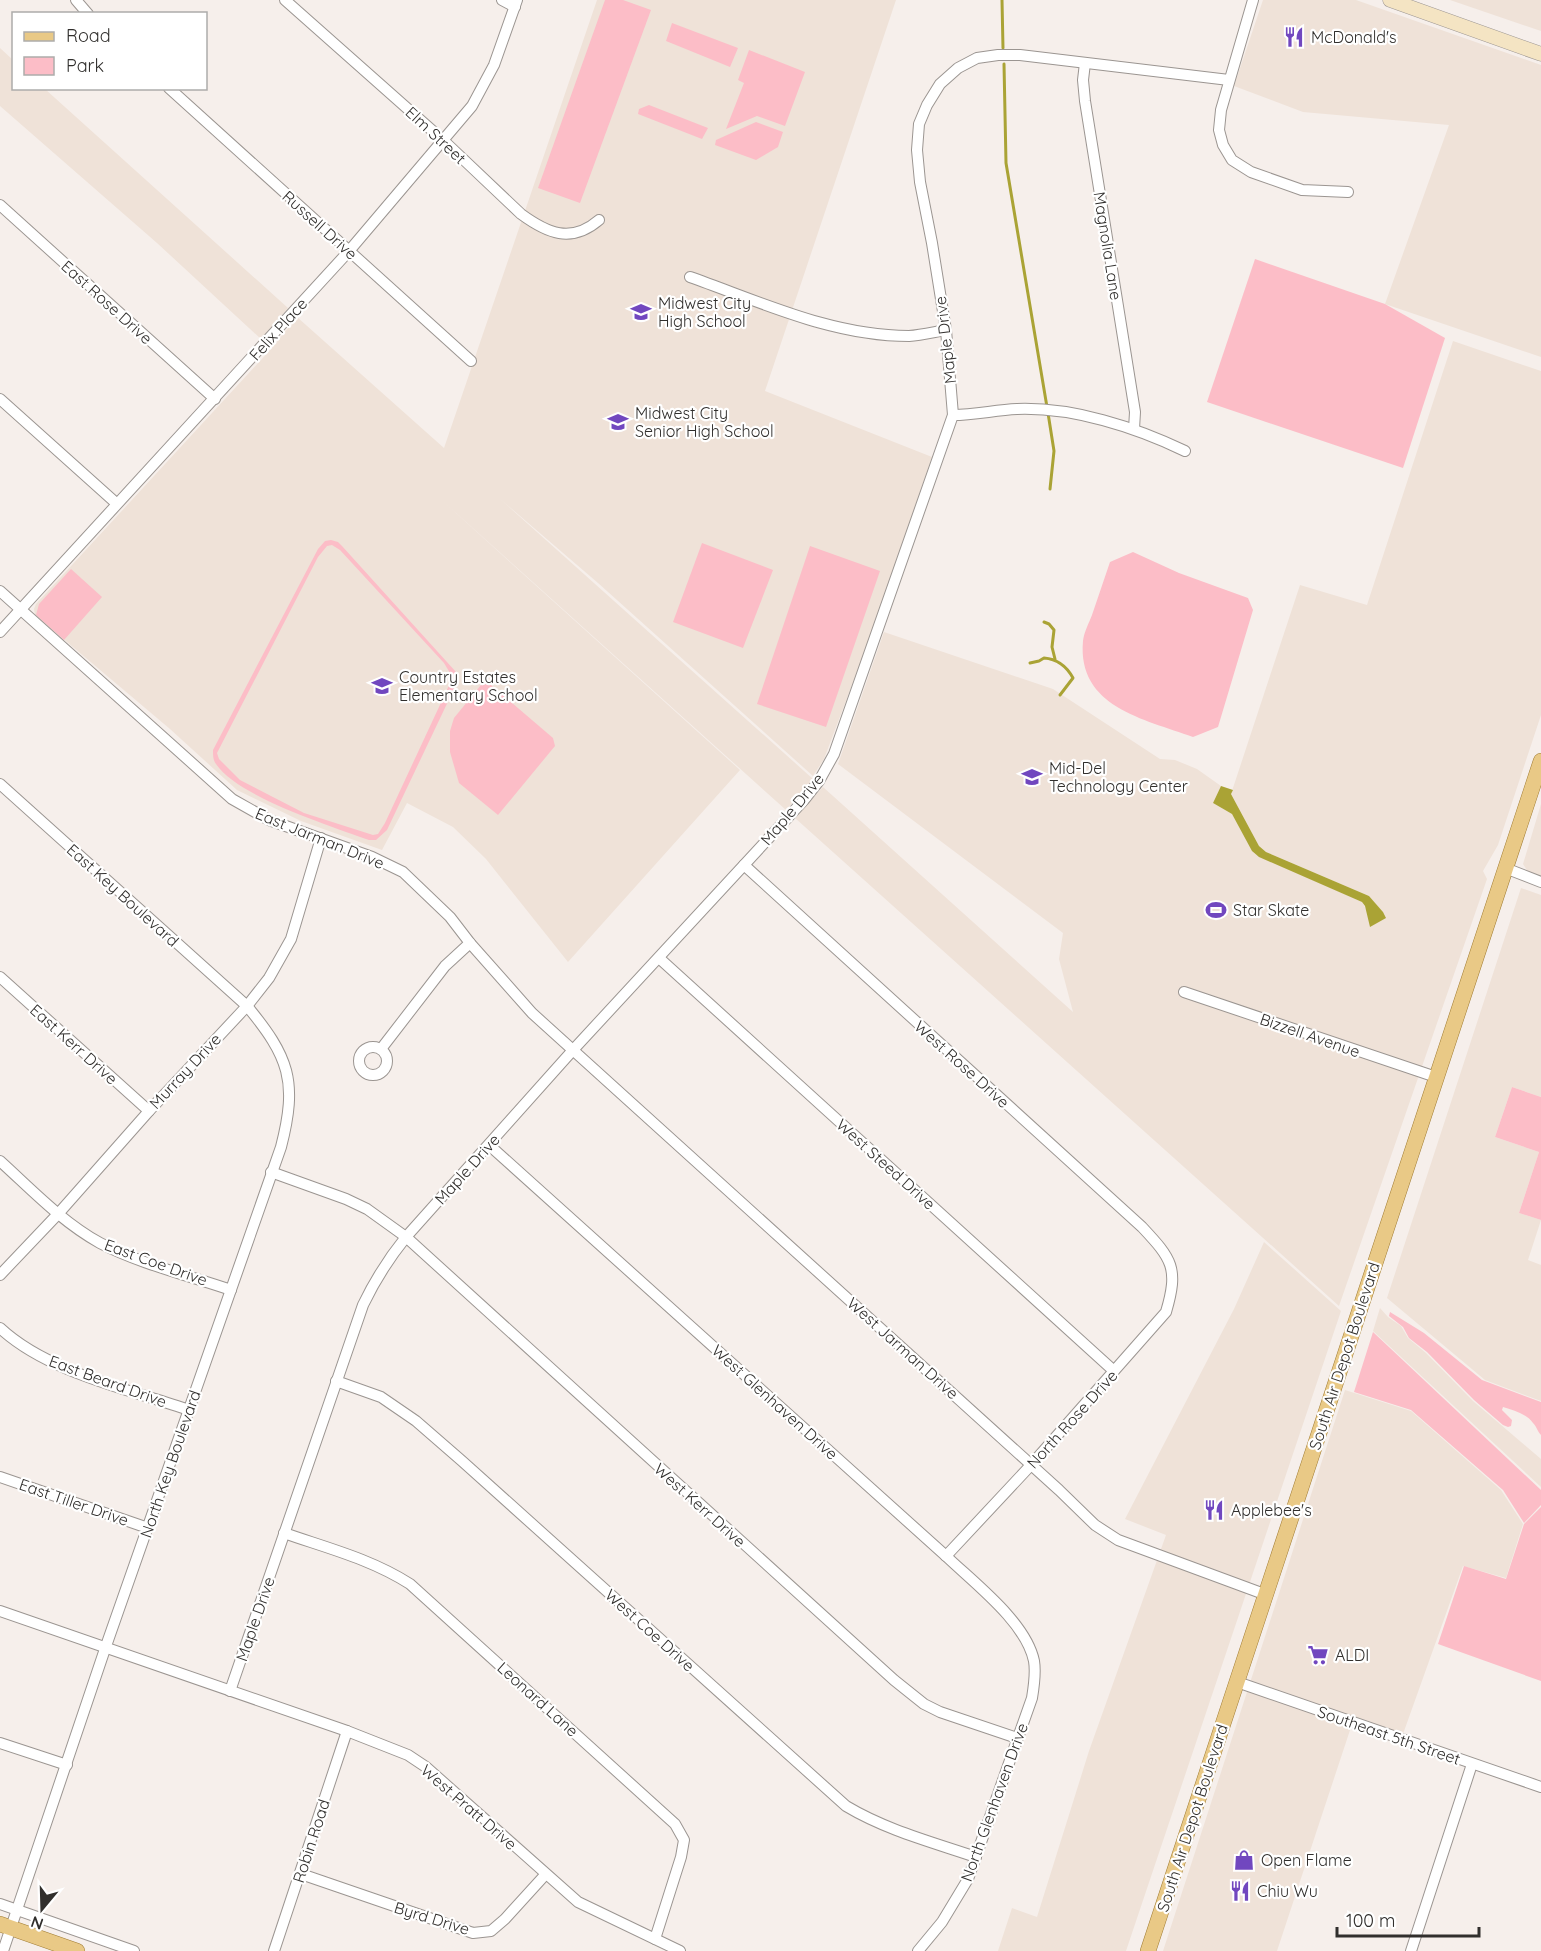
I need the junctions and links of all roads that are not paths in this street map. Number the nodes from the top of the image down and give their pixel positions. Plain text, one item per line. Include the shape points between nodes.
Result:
1 (76, 0) edge
2 (285, 0) edge
3 (502, 0) edge
4 (1253, 0) edge
5 (1390, 0) edge
6 (516, 3) edge
7 (86, 12) edge
8 (1541, 54) edge
9 (1085, 63) junction
10 (1229, 80) junction
11 (171, 90) edge
12 (444, 141) junction
13 (1348, 192) dead end
14 (0, 205) edge
15 (599, 220) dead end
16 (349, 252) junction
17 (690, 277) dead end
18 (946, 330) junction
19 (471, 361) dead end
20 (0, 399) edge
21 (215, 399) junction
22 (953, 415) junction
23 (1134, 429) junction
24 (1185, 451) dead end
25 (116, 503) junction
26 (0, 591) edge
27 (21, 610) junction
28 (0, 632) edge
29 (1541, 761) edge
30 (0, 784) edge
31 (321, 838) junction
32 (744, 865) junction
33 (1505, 867) junction
34 (1541, 882) edge
35 (470, 943) junction
36 (659, 958) junction
37 (0, 977) edge
38 (1184, 992) dead end
39 (247, 1006) junction
40 (381, 1049) dead end
41 (573, 1050) junction
42 (1436, 1077) junction
43 (149, 1111) junction
44 (489, 1145) junction
45 (0, 1161) edge
46 (271, 1172) junction
47 (58, 1214) junction
48 (406, 1237) junction
49 (1173, 1269) joint
50 (0, 1275) edge
51 (231, 1290) junction
52 (0, 1328) edge
53 (1114, 1371) junction
54 (336, 1381) junction
55 (189, 1410) junction
56 (1031, 1465) junction
57 (0, 1477) edge
58 (148, 1528) junction
59 (284, 1533) junction
60 (946, 1556) junction
61 (1264, 1594) junction
62 (0, 1611) edge
63 (106, 1646) junction
64 (1035, 1675) joint
65 (1237, 1682) junction
66 (230, 1692) junction
67 (347, 1731) junction
68 (1017, 1738) junction
69 (0, 1743) edge
70 (1472, 1764) junction
71 (67, 1765) junction
72 (1541, 1787) edge
73 (976, 1857) junction
74 (301, 1874) junction
75 (545, 1875) junction
76 (0, 1904) edge
77 (17, 1910) junction
78 (5, 1926) edge
79 (656, 1940) junction
80 (3, 1946) edge
81 (78, 1951) edge
82 (134, 1951) edge
83 (274, 1951) edge
84 (680, 1951) edge
85 (918, 1951) edge
86 (1148, 1951) edge
87 (1411, 1951) edge

1 - 7 street
2 - 12 street, Elm Street
3 - 6 street
4 - 10 street
5 - 8 main road
6 - 12 street, Felix Place via 484,85
9 - 10 street, Maple Drive
9 - 18 street, Maple Drive via 1020,54 977,58 940,84 927,105 919,124 917,150
9 - 23 street, Magnolia Lane via 1085,101 1135,412
10 - 13 street via 1219,130 1232,160 1251,172 1302,190
11 - 16 street, Russell Drive
12 - 15 street, Elm Street via 534,224 565,234 582,232
12 - 16 street, Felix Place
14 - 21 street, East Rose Drive
16 - 19 street, Russell Drive
16 - 21 street, Felix Place
17 - 18 street via 848,330 911,336
18 - 22 street, Maple Drive
20 - 25 street
21 - 25 street, Felix Place
22 - 23 street via 1037,409
22 - 32 street, Maple Drive via 834,754 819,781
23 - 24 street
25 - 27 street, Felix Place
26 - 27 street, East Jarman Drive
27 - 28 street, Felix Place
27 - 31 street, East Jarman Drive via 232,800 268,820
29 - 33 main road, South Air Depot Boulevard
30 - 39 street, East Key Boulevard
31 - 35 street, East Jarman Drive via 403,872 450,917
31 - 39 street, Murray Drive via 291,939 269,978
32 - 36 street, Maple Drive
32 - 49 street, West Rose Drive via 1142,1227 1164,1250
33 - 34 street
33 - 42 main road, South Air Depot Boulevard
35 - 40 street via 445,966
35 - 41 street, East Jarman Drive via 532,1013
36 - 41 street, Maple Drive
36 - 53 street, West Steed Drive
37 - 43 street, East Kerr Drive
38 - 42 street, Bizzell Avenue
39 - 43 street, Murray Drive
39 - 46 street, North Key Boulevard via 287,1067 289,1117
41 - 44 street, Maple Drive
41 - 56 street, West Jarman Drive
42 - 61 main road, South Air Depot Boulevard
43 - 47 street, Murray Drive
44 - 48 street, Maple Drive
44 - 60 street, West Glenhaven Drive
45 - 47 street, East Coe Drive
46 - 48 street via 367,1209
46 - 51 street, North Key Boulevard
47 - 50 street, Murray Drive
47 - 51 street, East Coe Drive via 120,1252
48 - 54 street, Maple Drive via 373,1284
48 - 68 street, West Kerr Drive via 894,1680 940,1712
49 - 53 street, North Rose Drive via 1173,1288 1166,1312
51 - 55 street, North Key Boulevard
52 - 55 street, East Beard Drive via 15,1342 63,1367
53 - 56 street, North Rose Drive
54 - 59 street, Maple Drive
54 - 73 street, West Coe Drive via 381,1397 416,1421 846,1806 881,1824
55 - 58 street, North Key Boulevard
56 - 60 street, North Rose Drive
56 - 61 street, West Jarman Drive via 1095,1525 1118,1540
57 - 58 street, East Tiller Drive
58 - 63 street, North Key Boulevard
59 - 66 street, Maple Drive
59 - 79 street, Leonard Lane via 368,1561 410,1584 675,1824 684,1840
60 - 64 street, West Glenhaven Drive via 1027,1638
61 - 65 main road, South Air Depot Boulevard
62 - 63 street, West Pratt Drive
63 - 66 street, West Pratt Drive
63 - 71 street, North Key Boulevard
64 - 68 street, North Glenhaven Drive via 1032,1698
65 - 70 street, Southeast 5th Street
65 - 86 main road, South Air Depot Boulevard
66 - 67 street, West Pratt Drive
67 - 74 street, Robin Road
67 - 75 street, West Pratt Drive via 408,1755 426,1767
68 - 73 street, North Glenhaven Drive
69 - 71 street
70 - 72 street, Southeast 5th Street
70 - 87 street
71 - 77 street, North Key Boulevard
73 - 85 street, North Glenhaven Drive via 957,1898
74 - 75 street, Byrd Drive via 473,1933 490,1931 505,1919
74 - 83 street, Robin Road
75 - 79 street, West Pratt Drive via 578,1902
76 - 77 street
77 - 78 street, North Key Boulevard
77 - 82 street
78 - 80 street, North Key Boulevard
78 - 81 main road
79 - 84 street, West Pratt Drive

